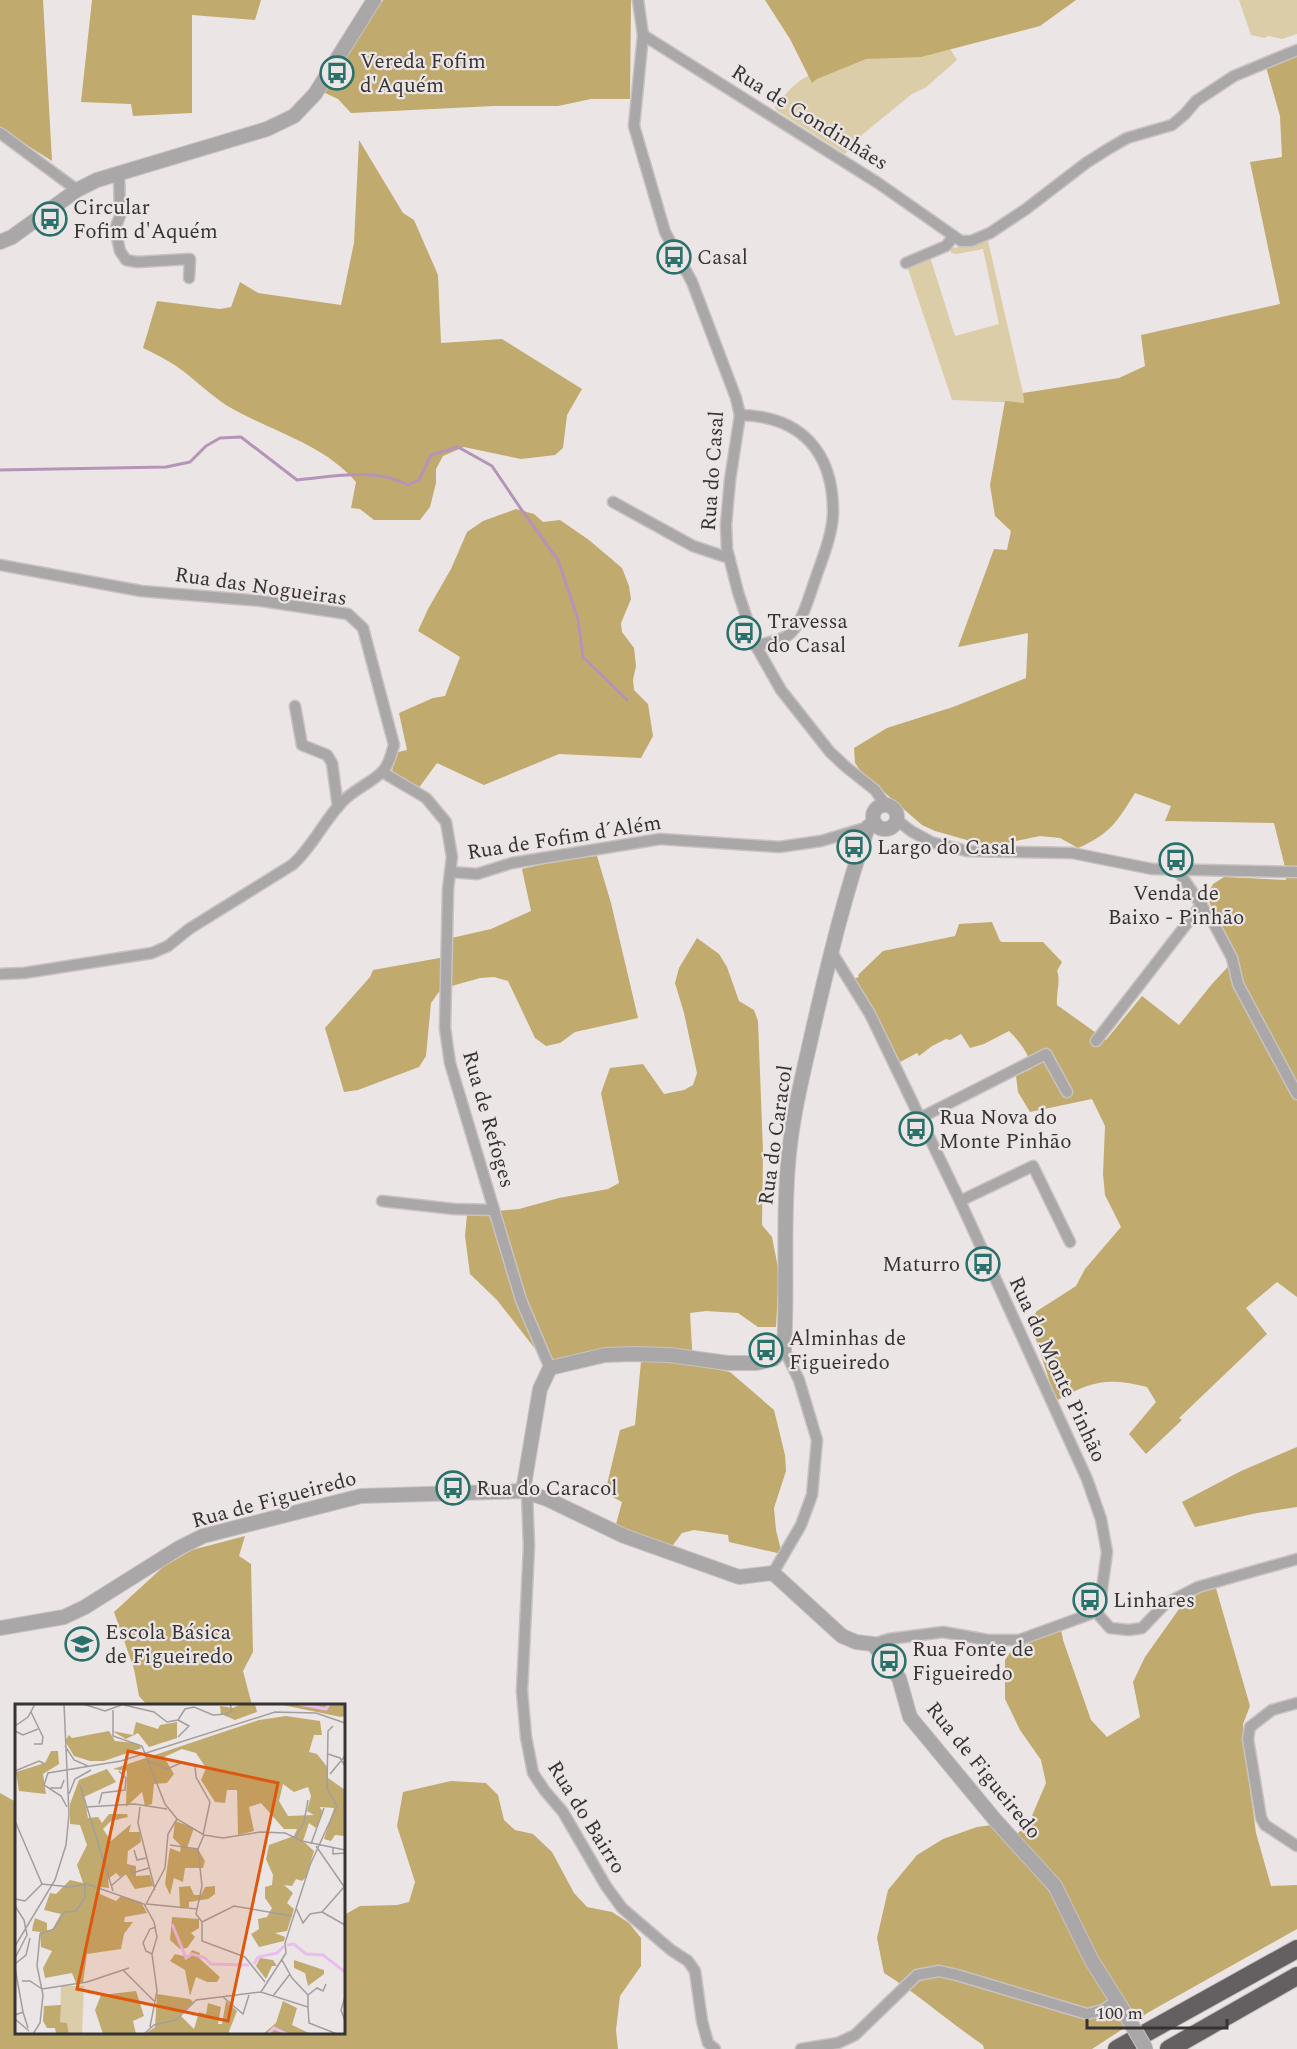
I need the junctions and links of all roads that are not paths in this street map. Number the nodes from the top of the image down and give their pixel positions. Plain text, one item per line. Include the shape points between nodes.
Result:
1 (374, 0) edge
2 (638, 0) edge
3 (643, 35) junction
4 (1297, 50) edge
5 (0, 133) edge
6 (119, 172) junction
7 (77, 190) junction
8 (953, 237) junction
9 (0, 242) edge
10 (906, 263) dead end
11 (189, 278) dead end
12 (740, 415) junction
13 (613, 502) dead end
14 (729, 558) junction
15 (0, 565) edge
16 (756, 646) junction
17 (295, 706) dead end
18 (382, 772) junction
19 (885, 804) junction
20 (338, 807) junction
21 (897, 820) junction
22 (871, 824) junction
23 (1178, 869) junction
24 (450, 872) junction
25 (1297, 872) edge
26 (1202, 904) junction
27 (831, 951) junction
28 (0, 974) edge
29 (1096, 1041) dead end
30 (1067, 1092) dead end
31 (1297, 1094) edge
32 (920, 1118) junction
33 (382, 1201) dead end
34 (960, 1201) junction
35 (494, 1210) junction
36 (1070, 1242) dead end
37 (784, 1349) junction
38 (550, 1368) junction
39 (525, 1491) junction
40 (1297, 1559) edge
41 (772, 1573) junction
42 (1096, 1612) junction
43 (0, 1628) edge
44 (873, 1644) junction
45 (1297, 1703) edge
46 (1297, 1846) edge
47 (1297, 1949) edge
48 (1297, 1976) edge
49 (1117, 2001) junction
50 (715, 2049) edge
51 (801, 2049) edge
52 (1117, 2049) edge
53 (1146, 2049) edge
54 (1169, 2049) edge

1 - 6 street via 315,94 294,116 267,129
2 - 3 street, Rua do Casal
3 - 8 street, Rua de Gondinhães via 878,183
3 - 12 street, Rua do Casal via 634,126 665,232 692,282
4 - 8 street via 1234,76 1209,91 1172,125 1127,138 1108,149 990,232 971,241
5 - 7 street
6 - 7 street
6 - 11 street via 120,216 116,229 126,261 190,259
7 - 9 street
8 - 10 street via 937,251
12 - 14 street, Rua do Casal via 726,525
12 - 16 street via 759,415 784,423 813,443 826,466 833,516 802,617 788,636
13 - 14 street via 693,546
14 - 16 street, Rua do Casal
15 - 18 street, Rua das Nogueiras via 141,591 262,601 348,614 363,628 394,745
16 - 19 street, Rua do Casal via 781,690 830,752 875,790
17 - 20 street via 302,745 327,755 332,763
18 - 20 street
18 - 24 street, Rua de Fofim d´Além via 426,798 446,822 452,857
19 - 21 street via 896,810
19 - 22 street via 873,813
20 - 28 street via 292,865 168,946 130,958
21 - 22 street via 885,829
21 - 23 street via 931,842 967,851 1072,854 1152,869
22 - 24 street, Rua de Fofim d´Além via 821,841 779,847 660,839 512,863 477,874
22 - 27 street, Rua do Caracol via 848,883
23 - 25 street
23 - 26 street
24 - 35 street, Rua de Refoges via 445,1028 450,1063
26 - 29 street
26 - 31 street via 1232,958 1238,984
27 - 32 street, Rua do Monte Pinhão via 870,1014
27 - 37 street, Rua do Caracol via 789,1152 784,1217
30 - 32 street via 1046,1054
32 - 34 street, Rua do Monte Pinhão
33 - 35 street
34 - 36 street via 1033,1166
34 - 42 street, Rua do Monte Pinhão via 1087,1479 1101,1519 1107,1552
35 - 38 street, Rua de Refoges via 521,1300
37 - 38 street via 773,1359 757,1363 634,1354 605,1355
37 - 41 street via 799,1380 817,1440 812,1495 801,1525
38 - 39 street via 540,1389
39 - 41 street, Rua de Figueiredo via 624,1536 739,1577
39 - 43 street, Rua de Figueiredo via 361,1496 203,1536 64,1617
39 - 50 street, Rua do Bairro via 529,1547 522,1692 533,1773 563,1812 622,1908 695,1971 702,2021 708,2043
40 - 42 street via 1198,1587 1165,1604 1142,1628 1110,1628
41 - 44 street via 842,1636
42 - 44 street via 1019,1640 988,1640 943,1632
44 - 49 street, Rua de Figueiredo via 899,1678 910,1717 1055,1886
45 - 46 street via 1272,1710 1250,1727 1249,1753 1261,1818 1265,1825
47 - 52 highway
48 - 54 highway
49 - 51 street via 1087,2014 939,1971 917,1975 855,2035 838,2043
49 - 53 street, Rua de Figueiredo, bridge

